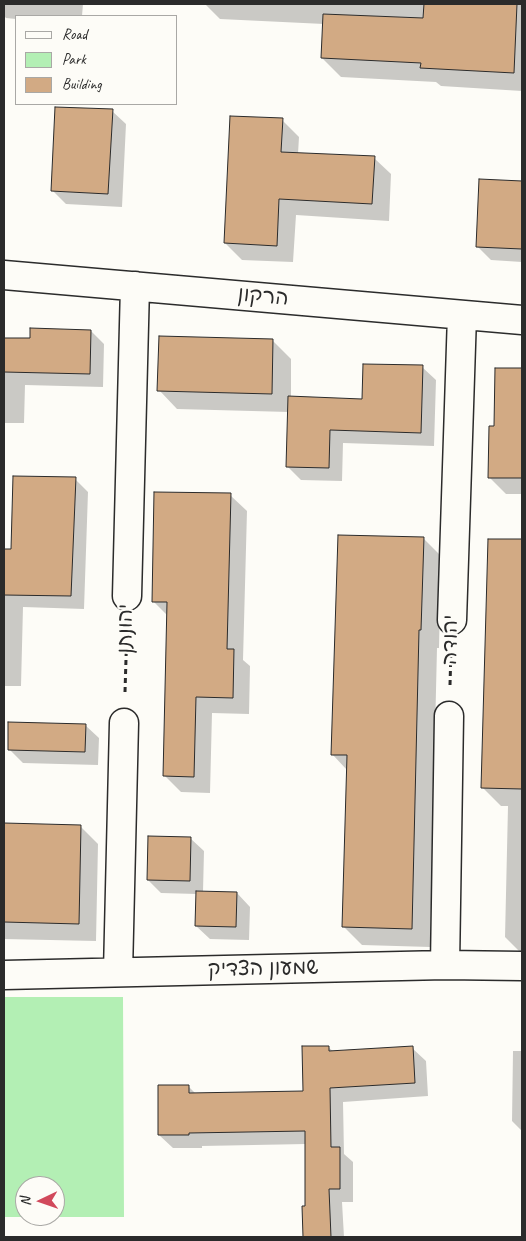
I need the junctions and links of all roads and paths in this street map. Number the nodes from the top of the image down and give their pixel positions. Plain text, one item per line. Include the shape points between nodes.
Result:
1 (4, 275) edge
2 (135, 286) junction
3 (462, 315) junction
4 (522, 320) edge
5 (127, 596) joint
6 (452, 620) joint
7 (450, 716) joint
8 (124, 723) joint
9 (445, 965) junction
10 (522, 966) edge
11 (118, 972) junction
12 (4, 976) edge

1 - 2 street, הרקון
2 - 3 street, הרקון
2 - 5 street, יהונתן
3 - 4 street, הרקון
3 - 6 street, יהודה
5 - 8 path, יהונתן
6 - 7 path, יהודה
7 - 9 street
8 - 11 street
9 - 10 street, שמעון הצדיק
9 - 11 street, שמעון הצדיק
11 - 12 street, שמעון הצדיק

